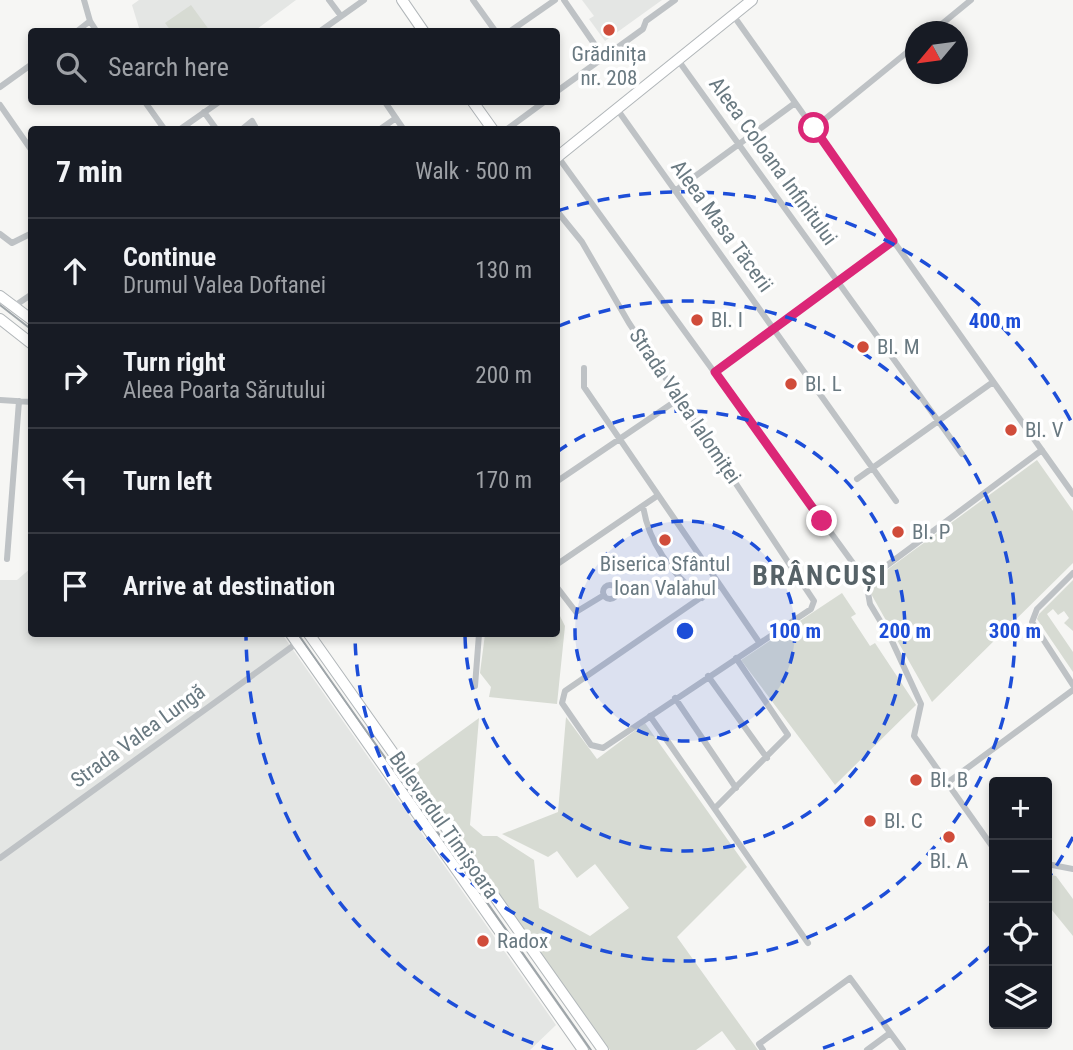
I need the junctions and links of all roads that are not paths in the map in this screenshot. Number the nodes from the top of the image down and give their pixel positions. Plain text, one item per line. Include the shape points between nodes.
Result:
1 (84, 0) edge
2 (329, 0) edge
3 (364, 0) edge
4 (402, 0) edge
5 (473, 0) edge
6 (555, 0) edge
7 (564, 0) edge
8 (675, 0) edge
9 (751, 0) edge
10 (971, 0) edge
11 (733, 15) junction
12 (341, 16) junction
13 (90, 21) junction
14 (945, 21) edge
15 (330, 24) junction
16 (81, 28) edge
17 (94, 28) edge
18 (324, 28) edge
19 (332, 28) edge
20 (421, 28) edge
21 (493, 28) edge
22 (515, 28) edge
23 (905, 53) edge
24 (604, 58) junction
25 (678, 60) junction
26 (28, 67) edge
27 (0, 87) edge
28 (560, 89) edge
29 (796, 103) junction
30 (147, 105) edge
31 (214, 105) edge
32 (386, 105) edge
33 (475, 105) edge
34 (540, 105) edge
35 (0, 106) edge
36 (617, 109) junction
37 (204, 112) junction
38 (396, 118) junction
39 (162, 126) edge
40 (185, 126) edge
41 (214, 126) edge
42 (385, 126) edge
43 (401, 126) edge
44 (490, 126) edge
45 (511, 126) edge
46 (814, 128) junction
47 (28, 144) edge
48 (739, 144) junction
49 (560, 156) edge
50 (560, 162) edge
51 (675, 191) junction
52 (560, 215) edge
53 (0, 234) edge
54 (28, 235) edge
55 (893, 241) junction
56 (838, 281) junction
57 (0, 296) edge
58 (28, 297) edge
59 (13, 307) junction
60 (28, 317) edge
61 (0, 319) edge
62 (774, 328) junction
63 (28, 341) edge
64 (584, 368) dead end
65 (715, 372) junction
66 (993, 382) junction
67 (680, 398) junction
68 (0, 400) edge
69 (19, 401) junction
70 (28, 402) edge
71 (939, 421) junction
72 (619, 440) junction
73 (1042, 450) junction
74 (962, 454) dead end
75 (873, 468) junction
76 (560, 479) edge
77 (857, 479) dead end
78 (1073, 494) edge
79 (657, 496) junction
80 (896, 501) dead end
81 (643, 506) junction
82 (7, 559) dead end
83 (560, 562) edge
84 (1073, 573) edge
85 (866, 581) junction
86 (719, 585) junction
87 (560, 591) edge
88 (604, 595) dead end
89 (702, 598) junction
90 (292, 637) edge
91 (311, 637) edge
92 (479, 637) edge
93 (759, 642) junction
94 (297, 643) junction
95 (736, 658) junction
96 (708, 676) junction
97 (475, 686) dead end
98 (1073, 688) edge
99 (676, 698) junction
100 (650, 716) junction
101 (767, 758) junction
102 (947, 783) junction
103 (736, 788) junction
104 (715, 808) junction
105 (989, 842) edge
106 (0, 858) edge
107 (1052, 865) edge
108 (1073, 869) edge
109 (500, 904) junction
110 (488, 913) junction
111 (808, 943) dead end
112 (890, 1033) junction
113 (899, 1049) edge
114 (583, 1050) edge
115 (603, 1050) edge
116 (763, 1050) edge
117 (867, 1050) edge

1 - 13 street
2 - 12 street
3 - 12 street
4 - 20 main road
5 - 21 street
6 - 22 street
7 - 24 street
8 - 24 street
9 - 11 main road
10 - 14 street
11 - 25 main road
11 - 29 street
12 - 15 street
13 - 16 street
13 - 17 street
15 - 18 street
15 - 19 street
23 - 46 street
24 - 28 street
25 - 36 main road
25 - 48 street, Aleea Coloana Infinitului
26 - 27 street
29 - 46 street
29 - 48 street
30 - 39 street
31 - 37 street
32 - 38 street
33 - 44 main road
34 - 45 street
35 - 47 street
36 - 49 main road
36 - 51 street, Aleea Masa Tăcerii
37 - 40 street
37 - 41 street
38 - 42 street
38 - 43 street
46 - 55 street
48 - 51 street
48 - 56 street, Aleea Coloana Infinitului
50 - 65 street
51 - 62 street, Aleea Masa Tăcerii
52 - 67 street, Strada Valea Ialomiței via 582,242
53 - 54 street via 12,243
55 - 56 street
55 - 66 street
56 - 62 street
56 - 71 street, Aleea Coloana Infinitului
57 - 59 main road
58 - 59 street
59 - 60 main road
61 - 63 main road
62 - 65 street
62 - 75 street, Aleea Masa Tăcerii
64 - 72 street via 584,387
65 - 85 street
66 - 71 street
66 - 73 street
67 - 72 street
67 - 93 street, Strada Valea Ialomiței via 814,601 811,609
68 - 69 street
69 - 70 street
69 - 82 street
71 - 74 street, Aleea Coloana Infinitului
71 - 75 street
72 - 76 street
72 - 79 street
73 - 78 street
73 - 85 street
75 - 77 street
75 - 80 street, Aleea Masa Tăcerii
79 - 81 street
79 - 86 street
81 - 83 street
81 - 89 street via 649,532 665,560
84 - 98 street via 1037,609 1032,622
85 - 102 street via 870,604 921,702 914,736
86 - 89 street
86 - 93 street
87 - 88 street via 576,612
89 - 100 street via 565,691 562,703 590,745 597,748
90 - 94 main road, Bulevardul Timișoara
91 - 109 main road, Bulevardul Timișoara
92 - 97 street
93 - 95 street
94 - 106 street, Strada Valea Lungă
94 - 110 main road, Bulevardul Timișoara
95 - 96 street
95 - 101 street via 788,735
96 - 99 street
96 - 101 street
98 - 102 street
99 - 100 street
99 - 103 street
100 - 104 street
101 - 103 street
102 - 105 street
103 - 104 street
104 - 111 street
107 - 108 street
109 - 110 main road
109 - 115 main road, Bulevardul Timișoara
110 - 114 main road, Bulevardul Timișoara
112 - 113 street
112 - 116 street via 850,978 759,1044
112 - 117 street

